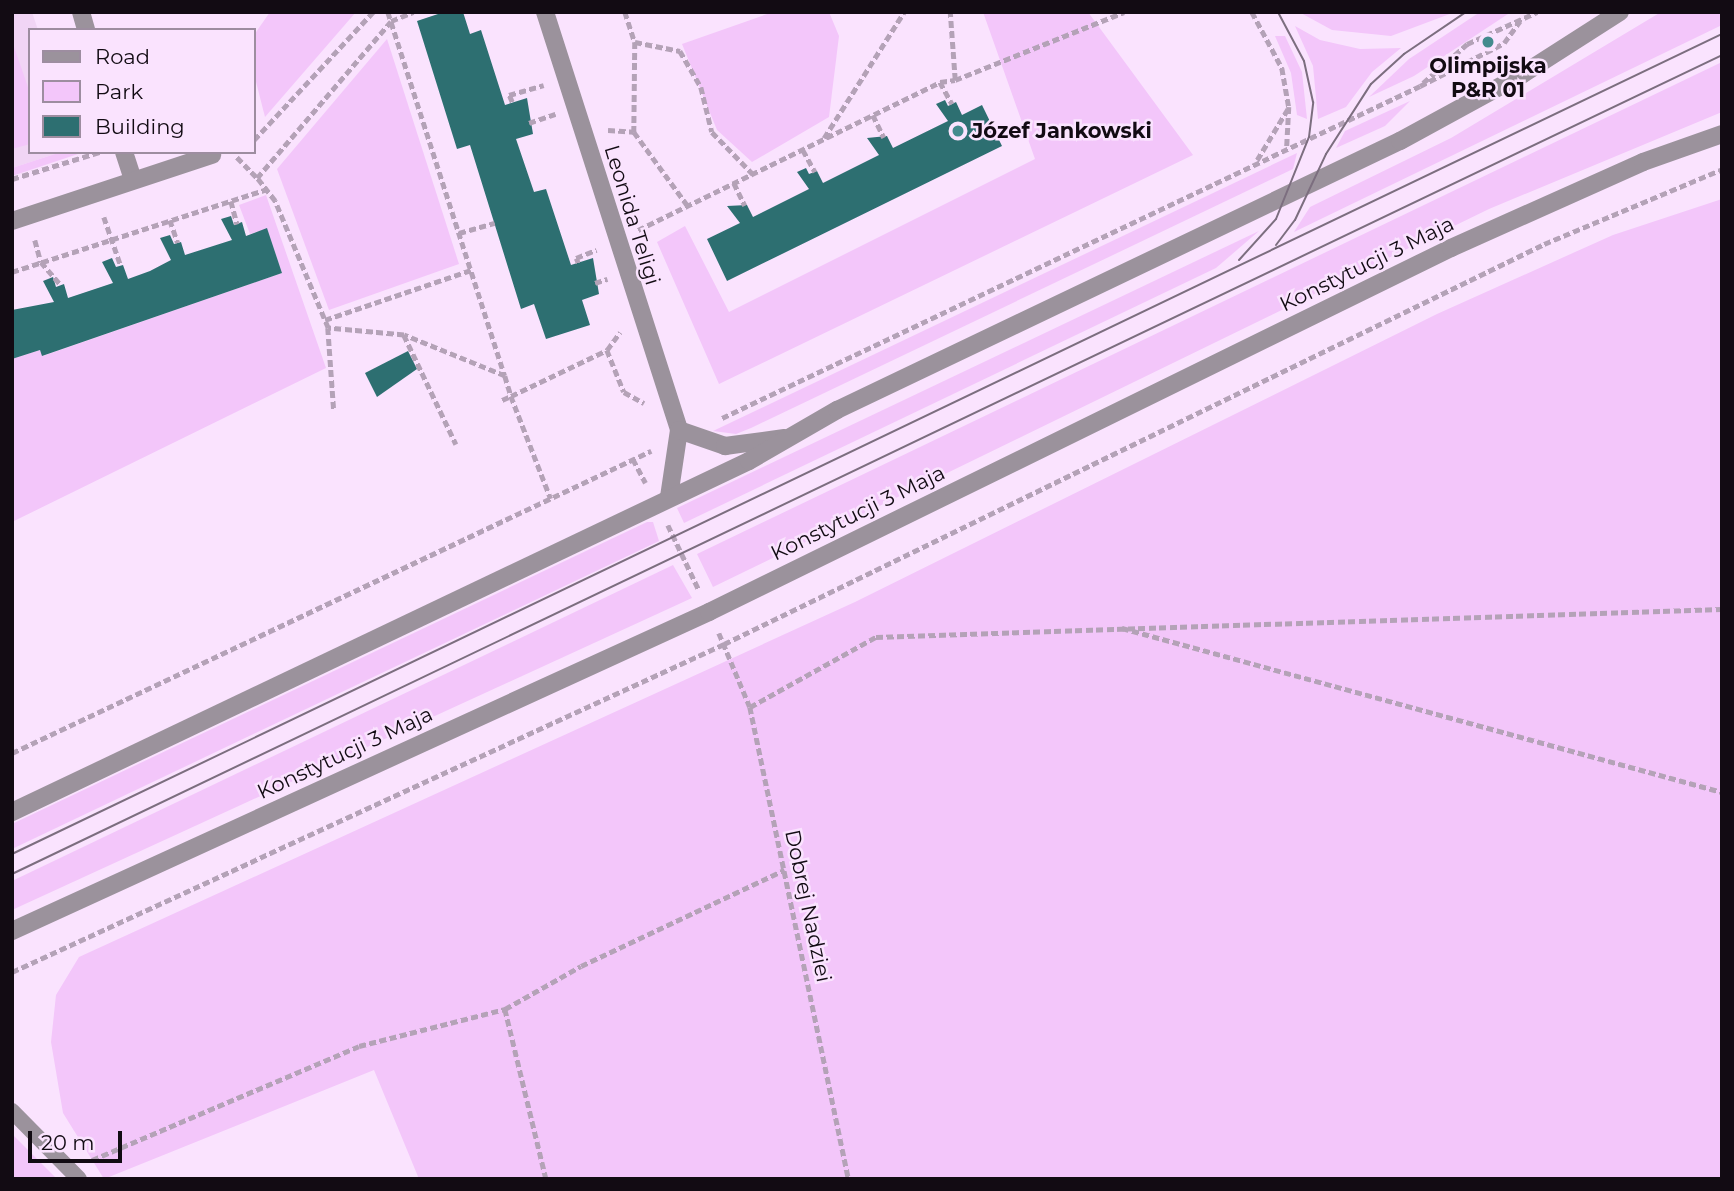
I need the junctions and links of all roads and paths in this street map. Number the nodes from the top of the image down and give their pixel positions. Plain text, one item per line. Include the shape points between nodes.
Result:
1 (373, 12) edge
2 (388, 12) edge
3 (413, 12) edge
4 (545, 12) edge
5 (625, 12) edge
6 (904, 12) edge
7 (950, 12) edge
8 (1125, 12) edge
9 (1252, 12) edge
10 (1537, 12) edge
11 (1620, 12) edge
12 (391, 20) junction
13 (1520, 20) junction
14 (635, 42) junction
15 (541, 72) dead end
16 (955, 80) junction
17 (940, 82) junction
18 (545, 85) junction
19 (1420, 86) junction
20 (548, 94) dead end
21 (512, 103) dead end
22 (552, 104) dead end
23 (952, 104) dead end
24 (1289, 107) junction
25 (555, 114) junction
26 (873, 115) junction
27 (529, 122) dead end
28 (580, 127) junction
29 (634, 132) junction
30 (1722, 134) edge
31 (256, 137) edge
32 (884, 138) dead end
33 (824, 139) junction
34 (1297, 142) dead end
35 (1287, 146) dead end
36 (803, 149) junction
37 (93, 154) edge
38 (125, 154) edge
39 (212, 155) dead end
40 (237, 158) dead end
41 (1257, 160) dead end
42 (1722, 169) edge
43 (814, 172) dead end
44 (753, 174) junction
45 (257, 178) junction
46 (12, 179) edge
47 (133, 180) junction
48 (734, 183) junction
49 (268, 189) junction
50 (97, 193) junction
51 (231, 201) junction
52 (688, 206) junction
53 (745, 206) dead end
54 (20, 218) edge
55 (170, 220) junction
56 (237, 223) dead end
57 (495, 223) dead end
58 (459, 233) junction
59 (594, 237) dead end
60 (112, 239) junction
61 (616, 241) junction
62 (178, 243) dead end
63 (598, 249) junction
64 (601, 259) dead end
65 (41, 262) junction
66 (578, 263) dead end
67 (121, 266) dead end
68 (605, 269) dead end
69 (471, 270) junction
70 (12, 272) edge
71 (608, 279) junction
72 (595, 283) dead end
73 (61, 285) dead end
74 (611, 289) dead end
75 (325, 320) junction
76 (621, 324) dead end
77 (328, 328) junction
78 (404, 335) junction
79 (607, 350) junction
80 (505, 376) junction
81 (511, 396) junction
82 (502, 400) dead end
83 (334, 411) dead end
84 (648, 414) dead end
85 (679, 430) junction
86 (784, 438) junction
87 (456, 444) dead end
88 (634, 459) dead end
89 (551, 499) dead end
90 (663, 500) junction
91 (1722, 609) edge
92 (709, 612) junction
93 (1114, 626) junction
94 (724, 644) junction
95 (750, 707) junction
96 (1722, 792) edge
97 (12, 811) edge
98 (784, 870) junction
99 (12, 931) edge
100 (12, 972) edge
101 (505, 1009) junction
102 (12, 1111) edge
103 (75, 1174) edge
104 (546, 1179) edge
105 (849, 1179) edge

1 - 31 path
2 - 12 path
3 - 12 path
4 - 28 street, Leonida Teligi
5 - 14 path
6 - 33 path
7 - 16 path
8 - 16 path
9 - 24 path via 1282,68
10 - 13 path
11 - 86 street via 1523,74 1400,141
12 - 45 path
12 - 58 path
13 - 19 path via 1467,44
13 - 19 path via 1504,43
14 - 29 path
14 - 44 path via 680,51 701,87 712,132
15 - 18 path
16 - 17 path
17 - 23 path
17 - 26 path
18 - 20 path
18 - 21 path via 509,95
19 - 34 path
22 - 25 path
24 - 35 path
24 - 41 path
25 - 27 path
25 - 28 path via 558,126
26 - 32 path
26 - 33 path
28 - 29 path
28 - 61 street, Leonida Teligi
29 - 52 path
30 - 92 street, Konstytucji 3 Maja via 1643,162 1451,248
33 - 36 path
36 - 43 path
36 - 44 path
37 - 46 path
38 - 47 street
39 - 47 street
40 - 45 path
42 - 94 path via 1544,244
44 - 48 path
45 - 49 path
47 - 50 street
48 - 52 path
48 - 53 path
49 - 51 path
49 - 75 path
50 - 54 street
50 - 60 path
51 - 55 path
51 - 56 path
52 - 61 path
54 - 65 path
55 - 60 path
55 - 62 path
57 - 58 path
58 - 69 path
59 - 63 path
60 - 65 path
60 - 67 path
61 - 63 path
61 - 85 street, Leonida Teligi
63 - 64 path
63 - 66 path via 576,258
65 - 70 path
65 - 73 path
68 - 71 path
69 - 75 path
69 - 80 path
71 - 72 path
71 - 74 path
75 - 77 path
76 - 79 path
77 - 78 path
77 - 83 path
78 - 80 path
78 - 87 path
79 - 81 path
79 - 84 path via 624,392 638,397
80 - 81 path
81 - 82 path
81 - 89 path
85 - 86 street via 725,446
85 - 90 street, Leonida Teligi
86 - 90 street via 748,461
88 - 90 path, Dobrej Nadziei
90 - 92 path, Dobrej Nadziei
90 - 97 street
91 - 93 path
92 - 94 path, Dobrej Nadziei
92 - 99 street, Konstytucji 3 Maja
93 - 95 path via 876,638
93 - 96 path
94 - 95 path, Dobrej Nadziei
94 - 100 path
95 - 98 path, Dobrej Nadziei
98 - 101 path
98 - 105 path, Dobrej Nadziei
101 - 103 path via 359,1046
101 - 104 path
102 - 103 lane

